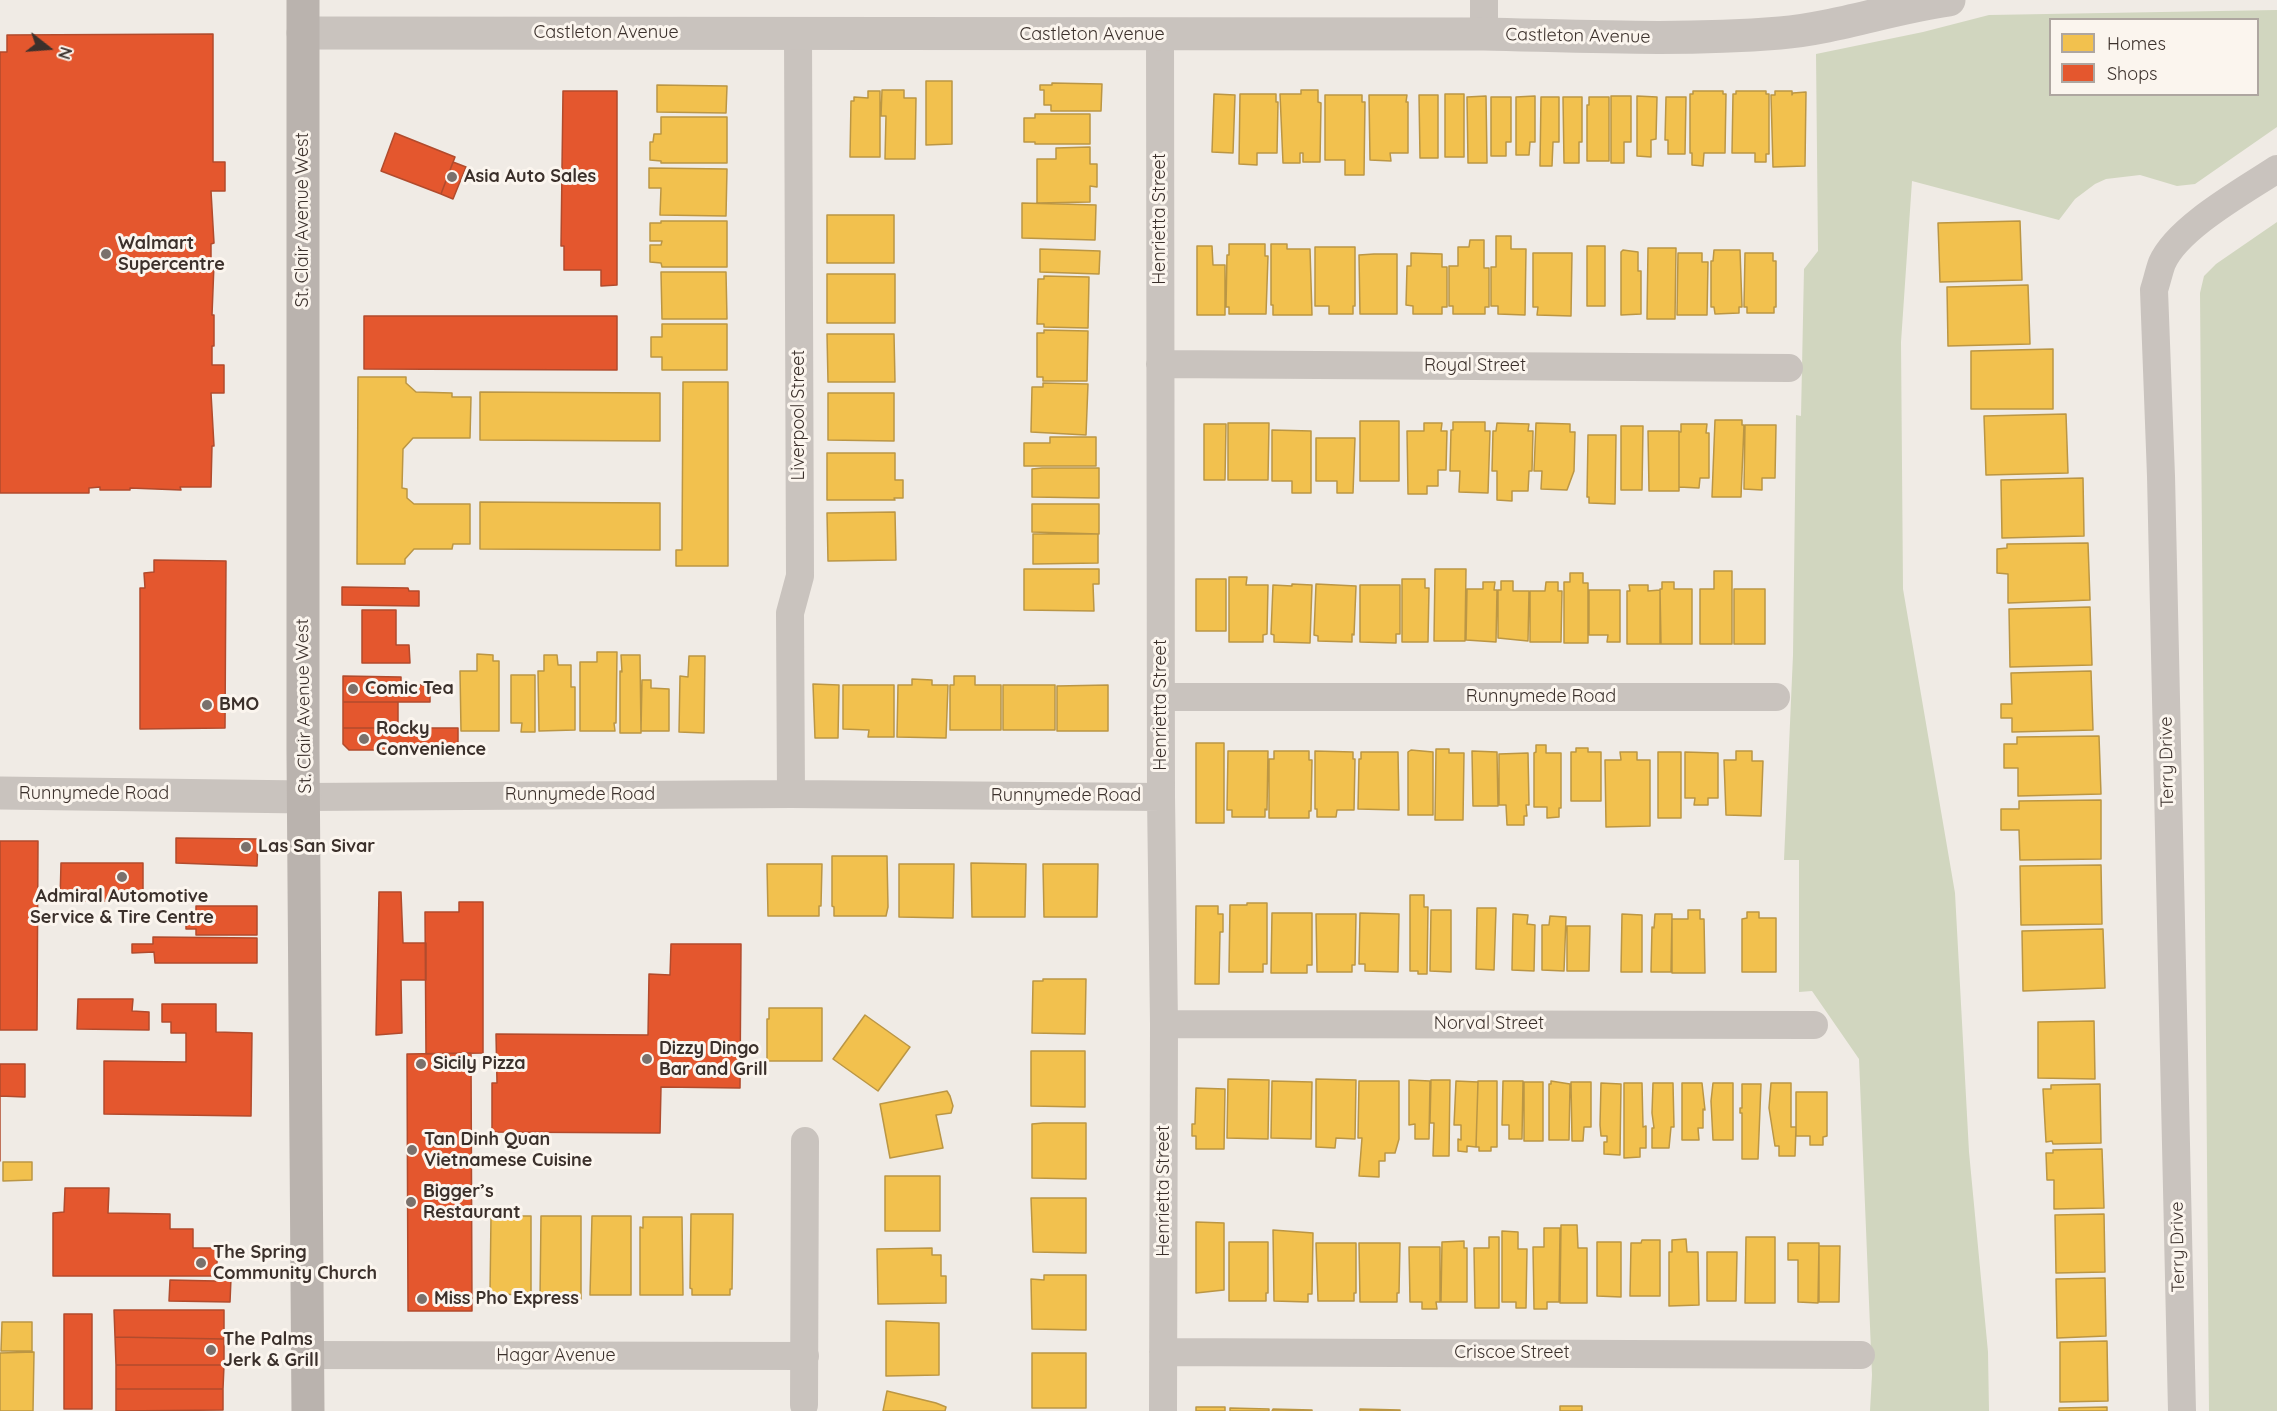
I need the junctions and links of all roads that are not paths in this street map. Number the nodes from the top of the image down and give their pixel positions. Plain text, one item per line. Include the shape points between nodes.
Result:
1 (303, 0) edge
2 (1484, 0) edge
3 (1949, 0) edge
4 (1878, 7) edge
5 (303, 33) junction
6 (798, 34) junction
7 (1160, 34) junction
8 (1484, 34) junction
9 (2277, 169) edge
10 (1160, 364) junction
11 (1789, 368) dead end
12 (1162, 697) junction
13 (1776, 697) dead end
14 (0, 793) edge
15 (790, 794) junction
16 (305, 796) junction
17 (1161, 797) junction
18 (1164, 1024) junction
19 (1814, 1024) dead end
20 (806, 1141) dead end
21 (1163, 1352) junction
22 (308, 1355) junction
23 (1861, 1355) dead end
24 (805, 1356) junction
25 (804, 1404) dead end
26 (308, 1411) edge
27 (1163, 1411) edge
28 (2182, 1411) edge

1 - 5 main road, St. Clair Avenue West
2 - 8 street
3 - 4 street, Castleton Avenue
4 - 8 street, Castleton Avenue via 1824,27 1780,33 1666,38
5 - 6 street, Castleton Avenue
5 - 16 main road, St. Clair Avenue West
6 - 7 street, Castleton Avenue
6 - 15 street, Liverpool Street via 800,576 790,613
7 - 8 street, Castleton Avenue
7 - 10 street, Henrietta Street
9 - 28 street, Terry Drive via 2178,240 2163,262 2154,290
10 - 11 street, Royal Street
10 - 12 street, Henrietta Street
12 - 13 street, Runnymede Road
12 - 17 street, Henrietta Street
14 - 16 street, Runnymede Road
15 - 16 street, Runnymede Road
15 - 17 street, Runnymede Road
16 - 22 main road, St. Clair Avenue West
17 - 18 street, Henrietta Street
18 - 19 street, Norval Street
18 - 21 street, Henrietta Street
20 - 24 street
21 - 23 street, Criscoe Street
21 - 27 street, Henrietta Street
22 - 24 street, Hagar Avenue
22 - 26 main road, St. Clair Avenue West
24 - 25 street

